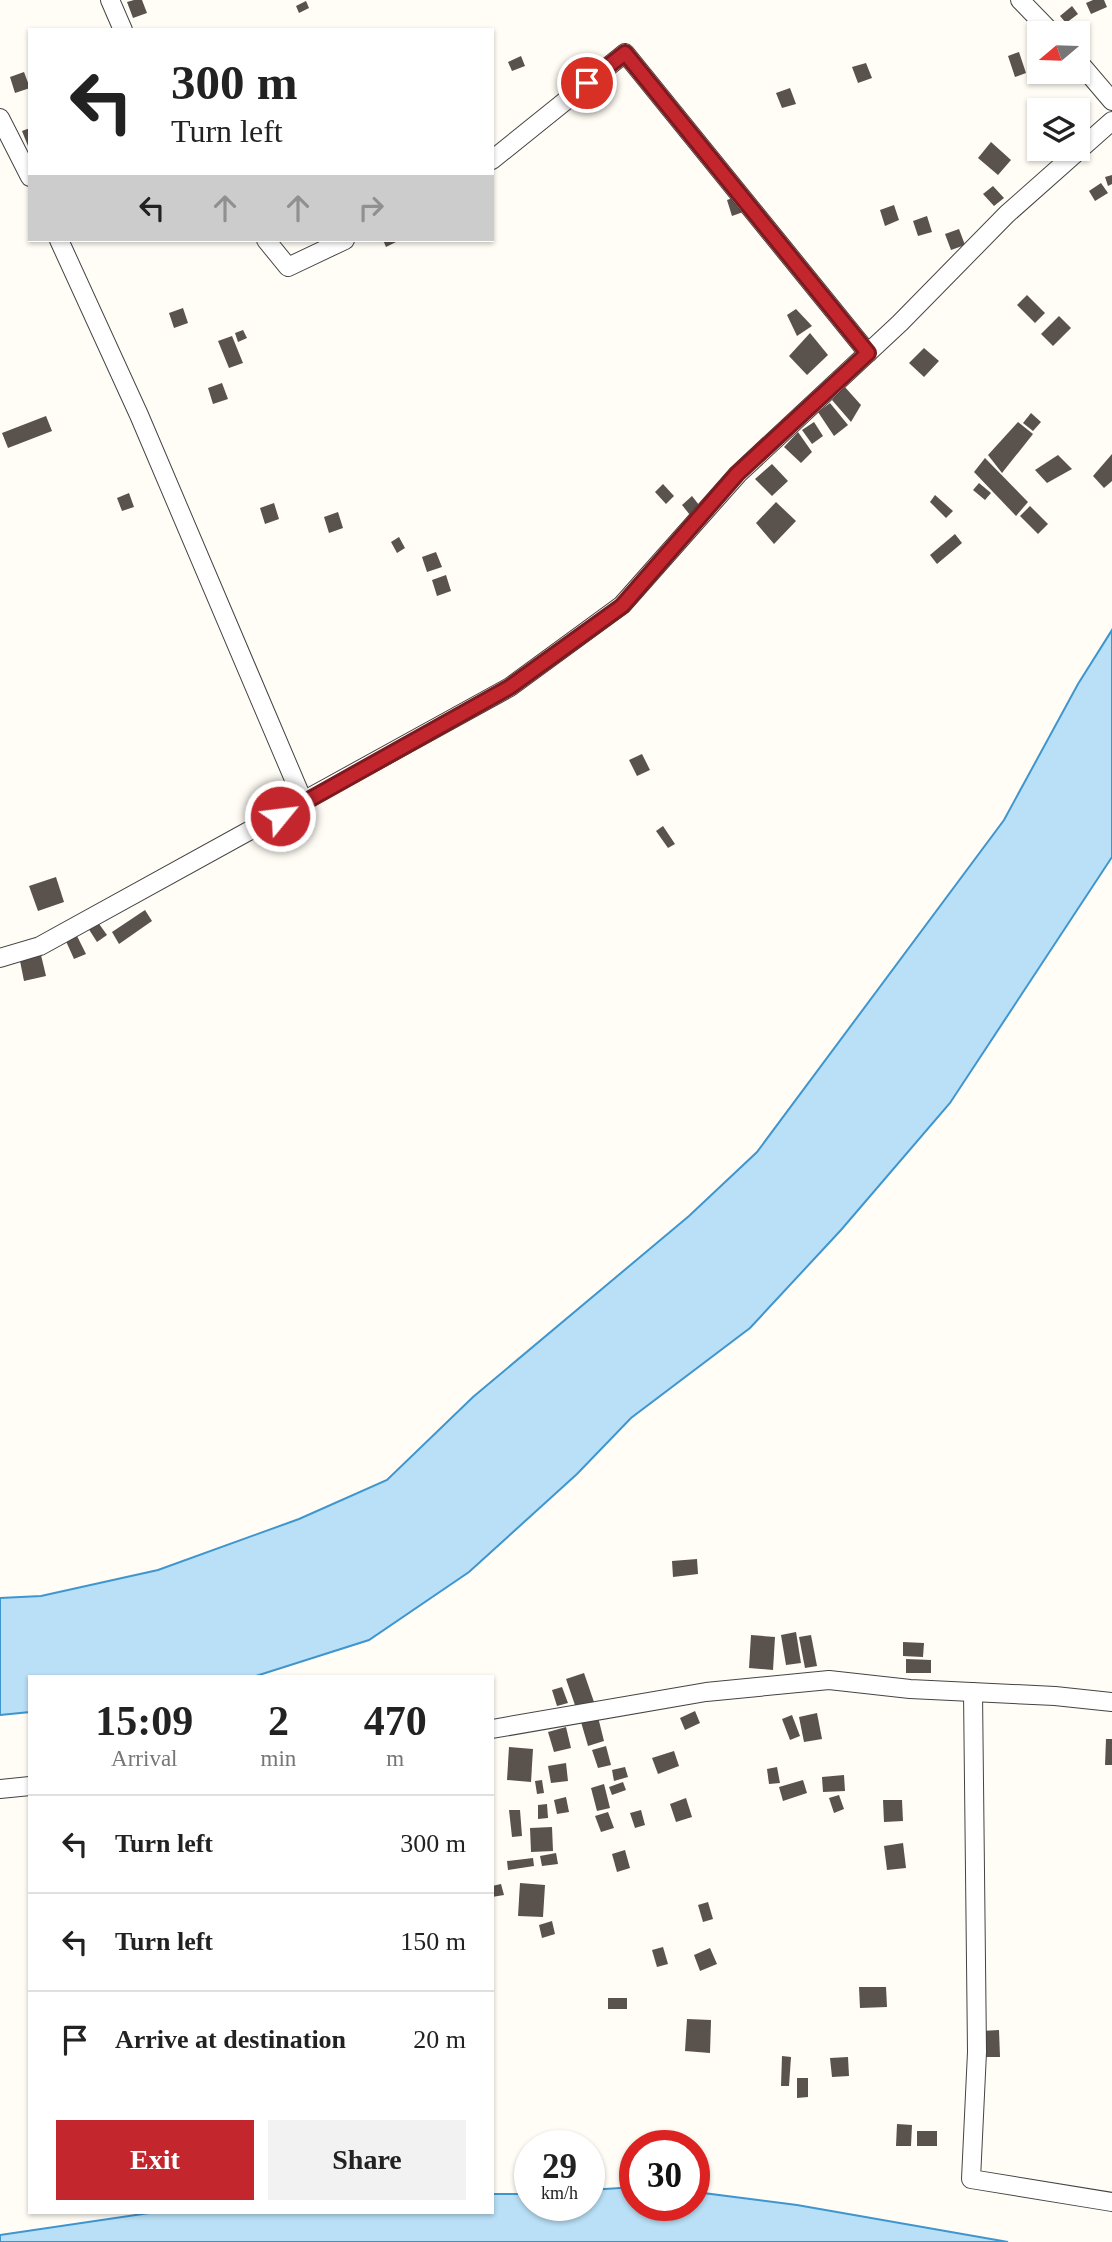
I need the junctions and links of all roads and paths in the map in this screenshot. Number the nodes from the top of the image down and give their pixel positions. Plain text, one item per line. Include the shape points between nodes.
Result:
1 (110, 0) edge
2 (1020, 0) edge
3 (1040, 21) edge
4 (122, 28) edge
5 (1090, 75) edge
6 (1112, 101) edge
7 (0, 118) edge
8 (1112, 121) edge
9 (494, 158) edge
10 (28, 173) edge
11 (60, 242) edge
12 (268, 242) edge
13 (341, 242) edge
14 (868, 353) junction
15 (304, 803) junction
16 (0, 958) edge
17 (973, 1692) junction
18 (1112, 1702) edge
19 (494, 1729) edge
20 (28, 1786) edge
21 (0, 1789) edge
22 (1112, 2202) edge

1 - 4 street
2 - 3 street
5 - 6 street
7 - 10 street
8 - 14 street via 1007,214
9 - 14 street via 625,53
11 - 15 street
12 - 13 street via 288,267
14 - 15 street via 737,474 622,606 510,687
15 - 16 street via 40,946
17 - 18 street
17 - 19 street via 829,1680 706,1692
17 - 22 street via 977,2052 971,2179
20 - 21 street

